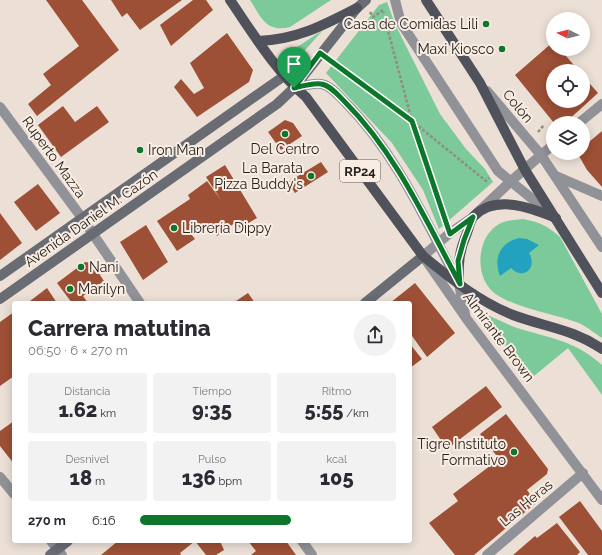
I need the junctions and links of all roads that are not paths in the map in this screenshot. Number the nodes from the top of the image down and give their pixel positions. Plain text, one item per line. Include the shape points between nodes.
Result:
1 (230, 0) edge
2 (396, 0) edge
3 (426, 0) edge
4 (362, 3) edge
5 (258, 41) junction
6 (284, 76) junction
7 (480, 83) junction
8 (294, 88) junction
9 (602, 104) edge
10 (0, 107) edge
11 (587, 116) edge
12 (546, 151) edge
13 (541, 155) junction
14 (525, 170) junction
15 (556, 176) junction
16 (510, 182) junction
17 (602, 196) edge
18 (473, 217) junction
19 (82, 218) junction
20 (556, 218) junction
21 (92, 234) junction
22 (438, 243) junction
23 (602, 247) edge
24 (423, 256) junction
25 (0, 276) edge
26 (460, 284) junction
27 (602, 293) edge
28 (0, 299) edge
29 (139, 301) edge
30 (367, 301) edge
31 (466, 318) junction
32 (602, 349) edge
33 (583, 473) junction
34 (0, 477) edge
35 (12, 492) edge
36 (602, 500) edge
37 (65, 543) edge
38 (303, 543) edge
39 (55, 550) edge
40 (312, 555) edge
41 (487, 555) edge

1 - 5 main road, Almirante Brown / RP24
2 - 16 street via 401,23 498,171
3 - 7 main road, Colón
4 - 5 main road via 330,22 296,36 276,41
4 - 8 main road, Avenida Daniel M. Cazón
5 - 6 main road, Almirante Brown / RP24
6 - 8 main road, Almirante Brown / RP24
6 - 19 main road, Avenida Daniel M. Cazón
7 - 13 street, Colón
7 - 14 main road, Colón
8 - 21 main road, Avenida Daniel M. Cazón via 277,104
8 - 22 street via 321,84 333,90 360,117 392,160
8 - 24 main road, Almirante Brown / RP24 via 306,98
9 - 11 street
10 - 19 street, Ruperto Mazza
12 - 13 street
13 - 14 street
13 - 15 street, Colón
14 - 16 street
14 - 20 main road, Colón
15 - 17 street
15 - 23 street, Colón
16 - 18 street
16 - 20 street
18 - 20 main road via 482,209 500,204 516,204
18 - 22 street
18 - 26 main road via 458,261
19 - 21 street, Ruperto Mazza
19 - 25 main road, Avenida Daniel M. Cazón
20 - 27 main road, Colón
21 - 28 main road, Avenida Daniel M. Cazón
21 - 29 street, Ruperto Mazza
22 - 24 street
22 - 26 street
24 - 26 main road, RP24
24 - 30 main road
24 - 31 street, Almirante Brown
26 - 31 street
26 - 32 main road, RP24 via 485,302 514,315 575,333
31 - 33 street, Almirante Brown
33 - 36 street, Almirante Brown
33 - 41 street, Las Heras
34 - 35 street
37 - 39 main road
38 - 40 street

